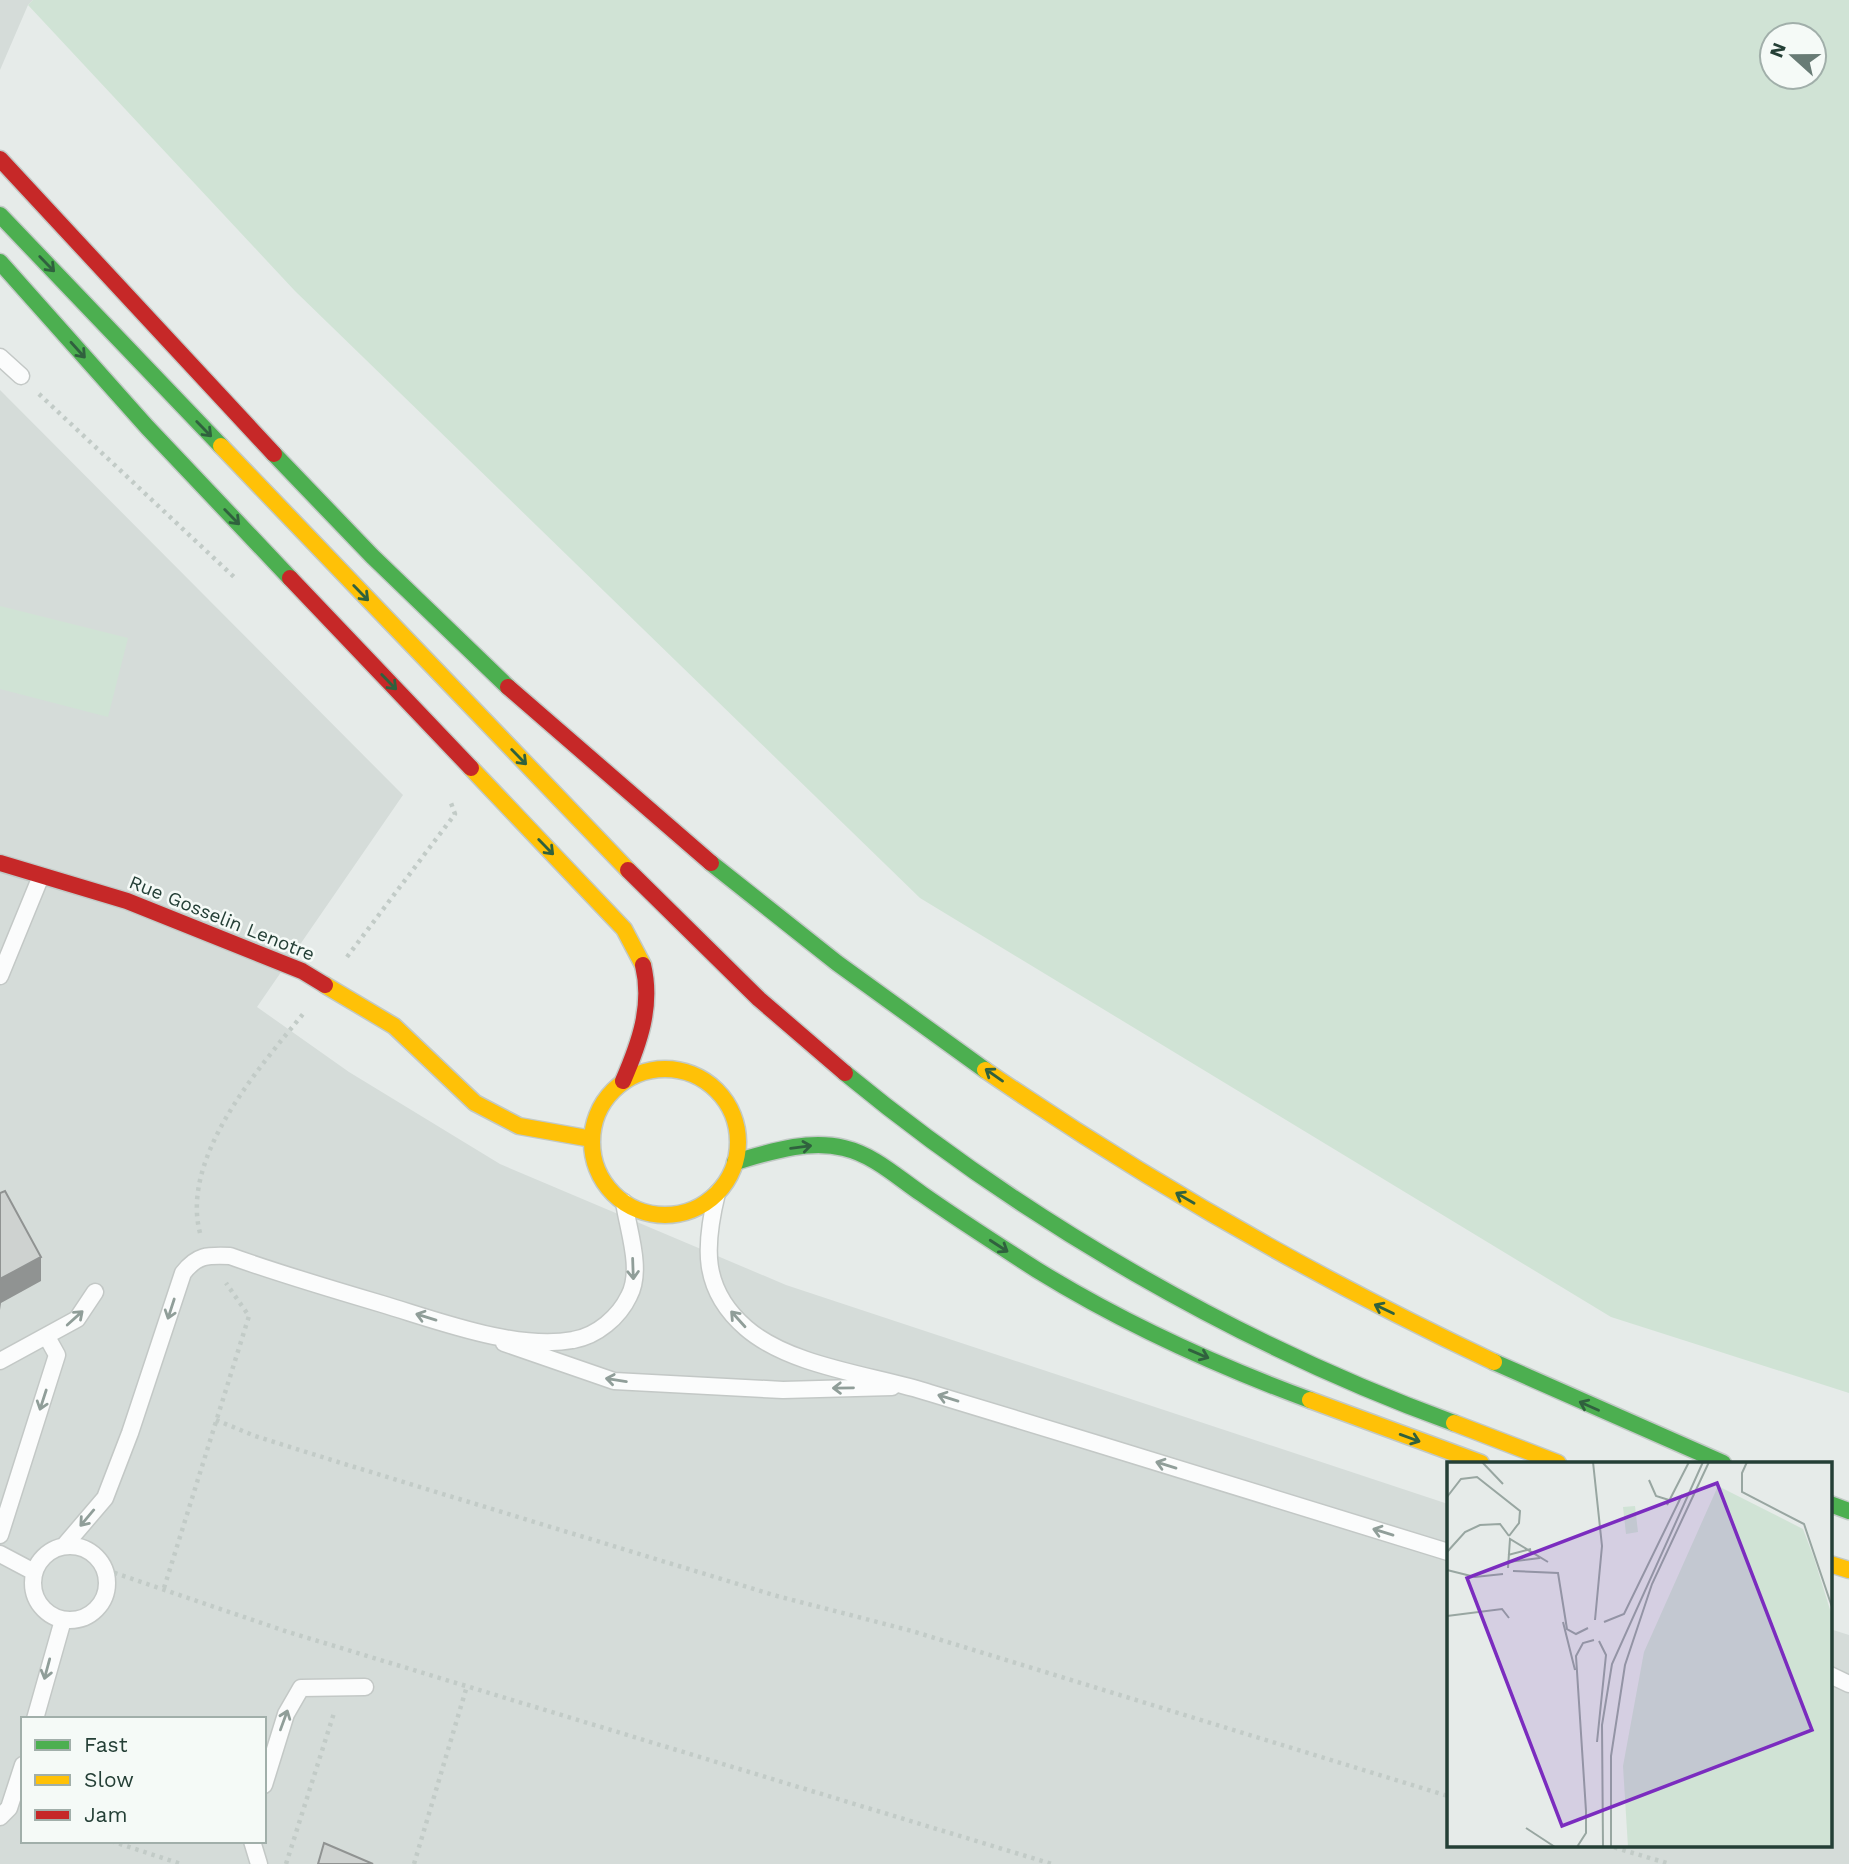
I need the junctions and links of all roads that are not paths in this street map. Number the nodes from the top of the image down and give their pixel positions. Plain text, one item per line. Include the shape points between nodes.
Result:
1 (0, 159) edge
2 (0, 215) edge
3 (0, 262) edge
4 (0, 357) edge
5 (20, 376) dead end
6 (0, 863) edge
7 (41, 876) junction
8 (0, 976) edge
9 (623, 1082) junction
10 (592, 1139) junction
11 (735, 1162) junction
12 (717, 1193) junction
13 (624, 1202) junction
14 (95, 1292) dead end
15 (472, 1332) junction
16 (47, 1337) junction
17 (0, 1361) edge
18 (912, 1387) junction
19 (1478, 1462) edge
20 (1555, 1462) edge
21 (1721, 1462) edge
22 (1832, 1505) edge
23 (1849, 1511) edge
24 (0, 1535) edge
25 (64, 1546) junction
26 (1447, 1552) edge
27 (0, 1555) edge
28 (1832, 1565) edge
29 (1849, 1570) edge
30 (34, 1572) junction
31 (63, 1620) junction
32 (1832, 1676) edge
33 (1849, 1684) edge
34 (365, 1687) dead end
35 (36, 1717) edge
36 (21, 1771) edge
37 (266, 1779) edge
38 (0, 1817) edge
39 (253, 1843) edge
40 (259, 1864) edge

21 -> 1 main road via 1510,1371 1278,1251 1171,1191 1051,1115 869,985 681,837 497,677 278,454
2 -> 20 main road via 608,851 811,1046 922,1133 1040,1214 1161,1288 1291,1354
3 -> 9 main road via 147,427 624,929 644,964 646,1011 638,1048
4 - 5 lane
6 - 7 main road, Rue Gosselin Lenotre
7 - 8 lane
7 - 10 main road, Rue Gosselin Lenotre via 127,901 302,971 394,1026 475,1103 519,1126
9 - 10 main road via 607,1097 596,1117
9 - 11 main road via 666,1069 688,1072 708,1083 724,1098 734,1118
10 - 13 main road via 600,1174
11 - 12 main road
11 -> 19 main road via 815,1145 845,1148 887,1167 1020,1259 1161,1338 1310,1401
12 - 13 main road via 701,1206 672,1214 642,1211
18 -> 12 lane via 776,1348 746,1328 724,1304 709,1273 708,1231
13 -> 15 lane via 635,1273 631,1294 616,1316 575,1340 551,1342
16 -> 14 lane via 77,1319
18 -> 15 lane via 783,1390 614,1381
15 -> 25 lane via 230,1256 206,1255 193,1260 183,1273 105,1498
16 - 17 lane
16 -> 24 lane via 57,1355
26 -> 18 lane
22 - 23 main road
25 - 30 lane via 45,1555
25 - 31 lane via 84,1548 106,1570 105,1598 87,1616
27 - 30 lane
28 - 29 main road
30 - 31 lane via 34,1593 44,1611
31 -> 35 lane
32 - 33 lane
37 -> 34 lane via 286,1714 301,1688
36 - 38 lane via 9,1808
39 - 40 lane

